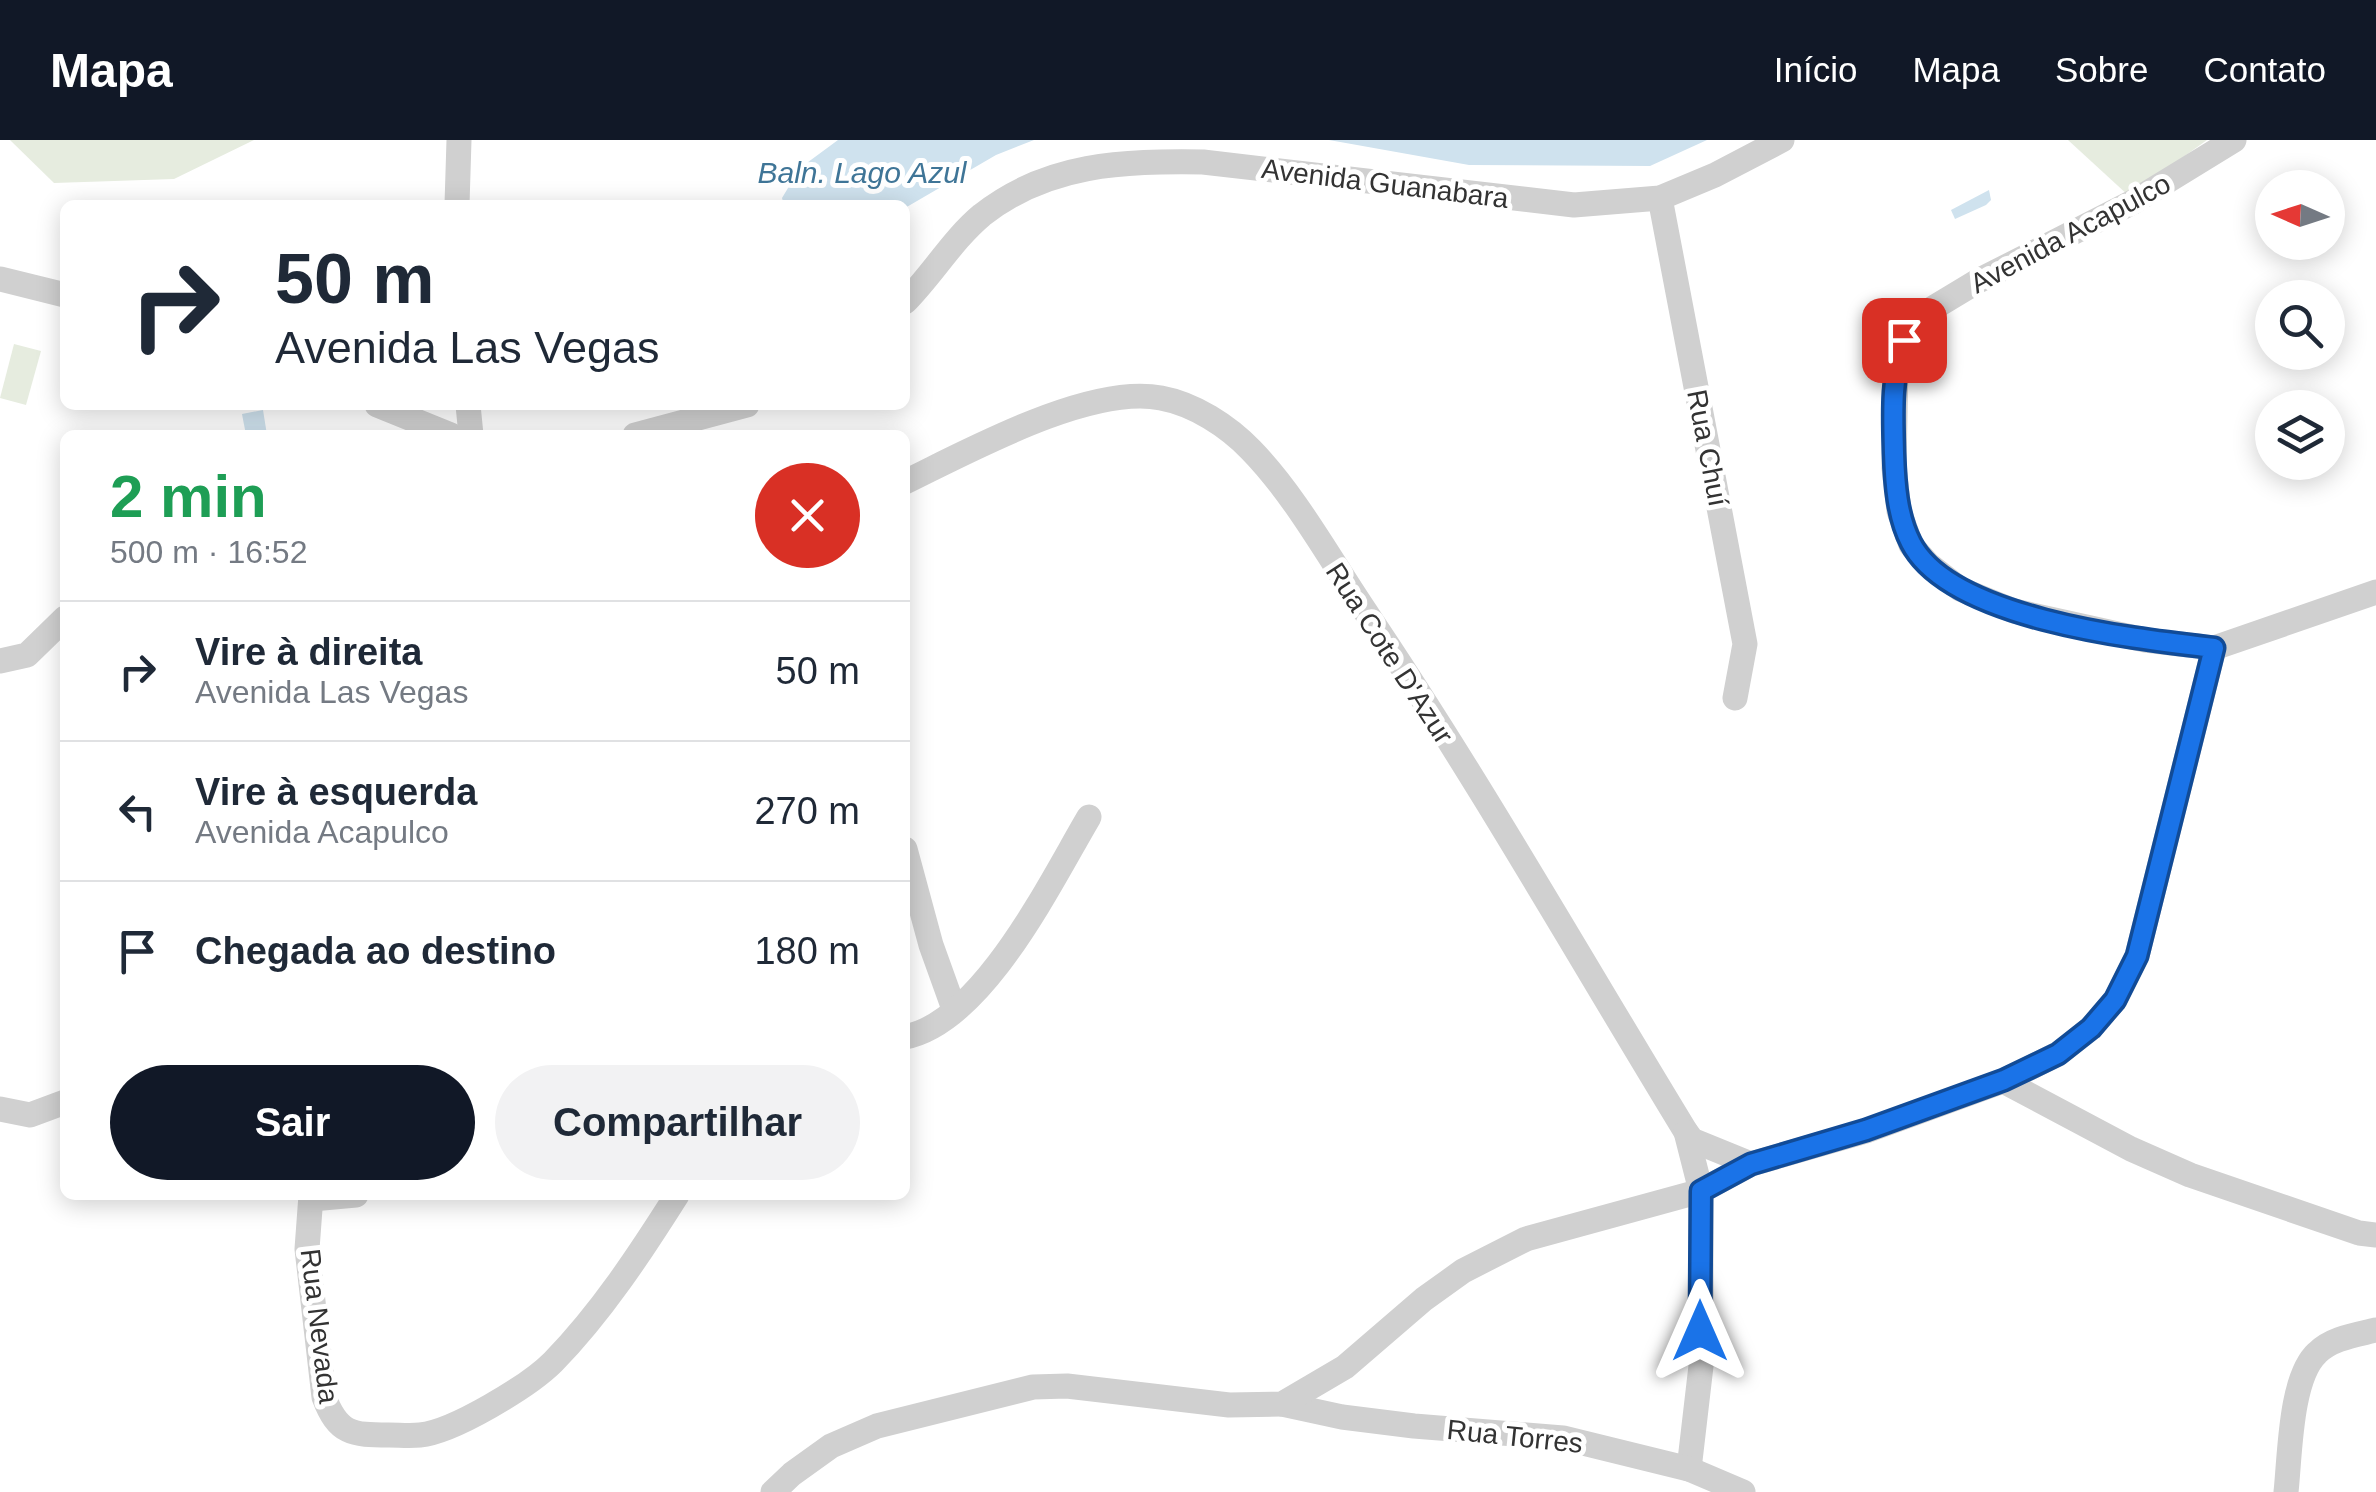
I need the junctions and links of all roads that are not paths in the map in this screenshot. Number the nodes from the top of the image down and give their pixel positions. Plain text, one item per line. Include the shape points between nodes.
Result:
1 (458, 140) edge
2 (1782, 140) edge
3 (2234, 140) edge
4 (1660, 198) junction
5 (457, 200) edge
6 (0, 279) edge
7 (60, 295) edge
8 (910, 296) edge
9 (389, 410) edge
10 (728, 410) edge
11 (438, 430) edge
12 (654, 430) edge
13 (910, 480) edge
14 (2376, 592) edge
15 (60, 623) edge
16 (2214, 648) junction
17 (0, 661) edge
18 (1734, 698) dead end
19 (1089, 817) dead end
20 (910, 867) edge
21 (954, 1009) junction
22 (910, 1035) edge
23 (2004, 1080) junction
24 (60, 1104) edge
25 (0, 1109) edge
26 (1686, 1132) junction
27 (1751, 1164) junction
28 (1701, 1191) junction
29 (311, 1200) edge
30 (674, 1200) edge
31 (2376, 1236) edge
32 (2376, 1330) edge
33 (1282, 1404) junction
34 (1689, 1469) junction
35 (773, 1492) edge
36 (1743, 1492) edge
37 (2286, 1492) edge

1 - 5 street
2 - 4 street, Avenida Guanabara
3 - 16 street, Avenida Acapulco via 1920,316 1900,352 1893,391 1899,511 1911,545 1928,564 1960,589 2014,611 2105,633
4 - 8 street, Avenida Guanabara via 1574,205 1203,162 1086,166 1027,186 980,216
4 - 18 street, Rua Chuí via 1745,644
6 - 7 street
9 - 11 street
10 - 12 street
13 - 26 street, Rua Cote D'Azur via 1095,402 1162,398 1223,425 1288,498 1410,678
14 - 16 street, Avenida Acapulco
15 - 17 street via 28,654
16 - 23 street via 2137,956 2115,1000 2091,1028 2058,1054
19 - 21 street via 986,983
20 - 21 street
21 - 22 street
23 - 27 street
23 - 31 street via 2190,1175
24 - 25 street via 30,1116
26 - 27 street
26 - 28 street, Rua Cote D'Azur
27 - 28 street
28 - 33 street via 1526,1239 1463,1271 1345,1367
28 - 34 street, Rua Cote D'Azur via 1700,1366
29 - 30 street, Rua Nevada via 307,1249 331,1416 344,1430 365,1435 422,1435 462,1421 552,1364
32 - 37 street via 2332,1342 2309,1362
33 - 34 street, Rua Torres via 1414,1426 1563,1438
33 - 35 street, Rua Torres via 1033,1388 876,1426 831,1446
34 - 36 street, Rua Torres

